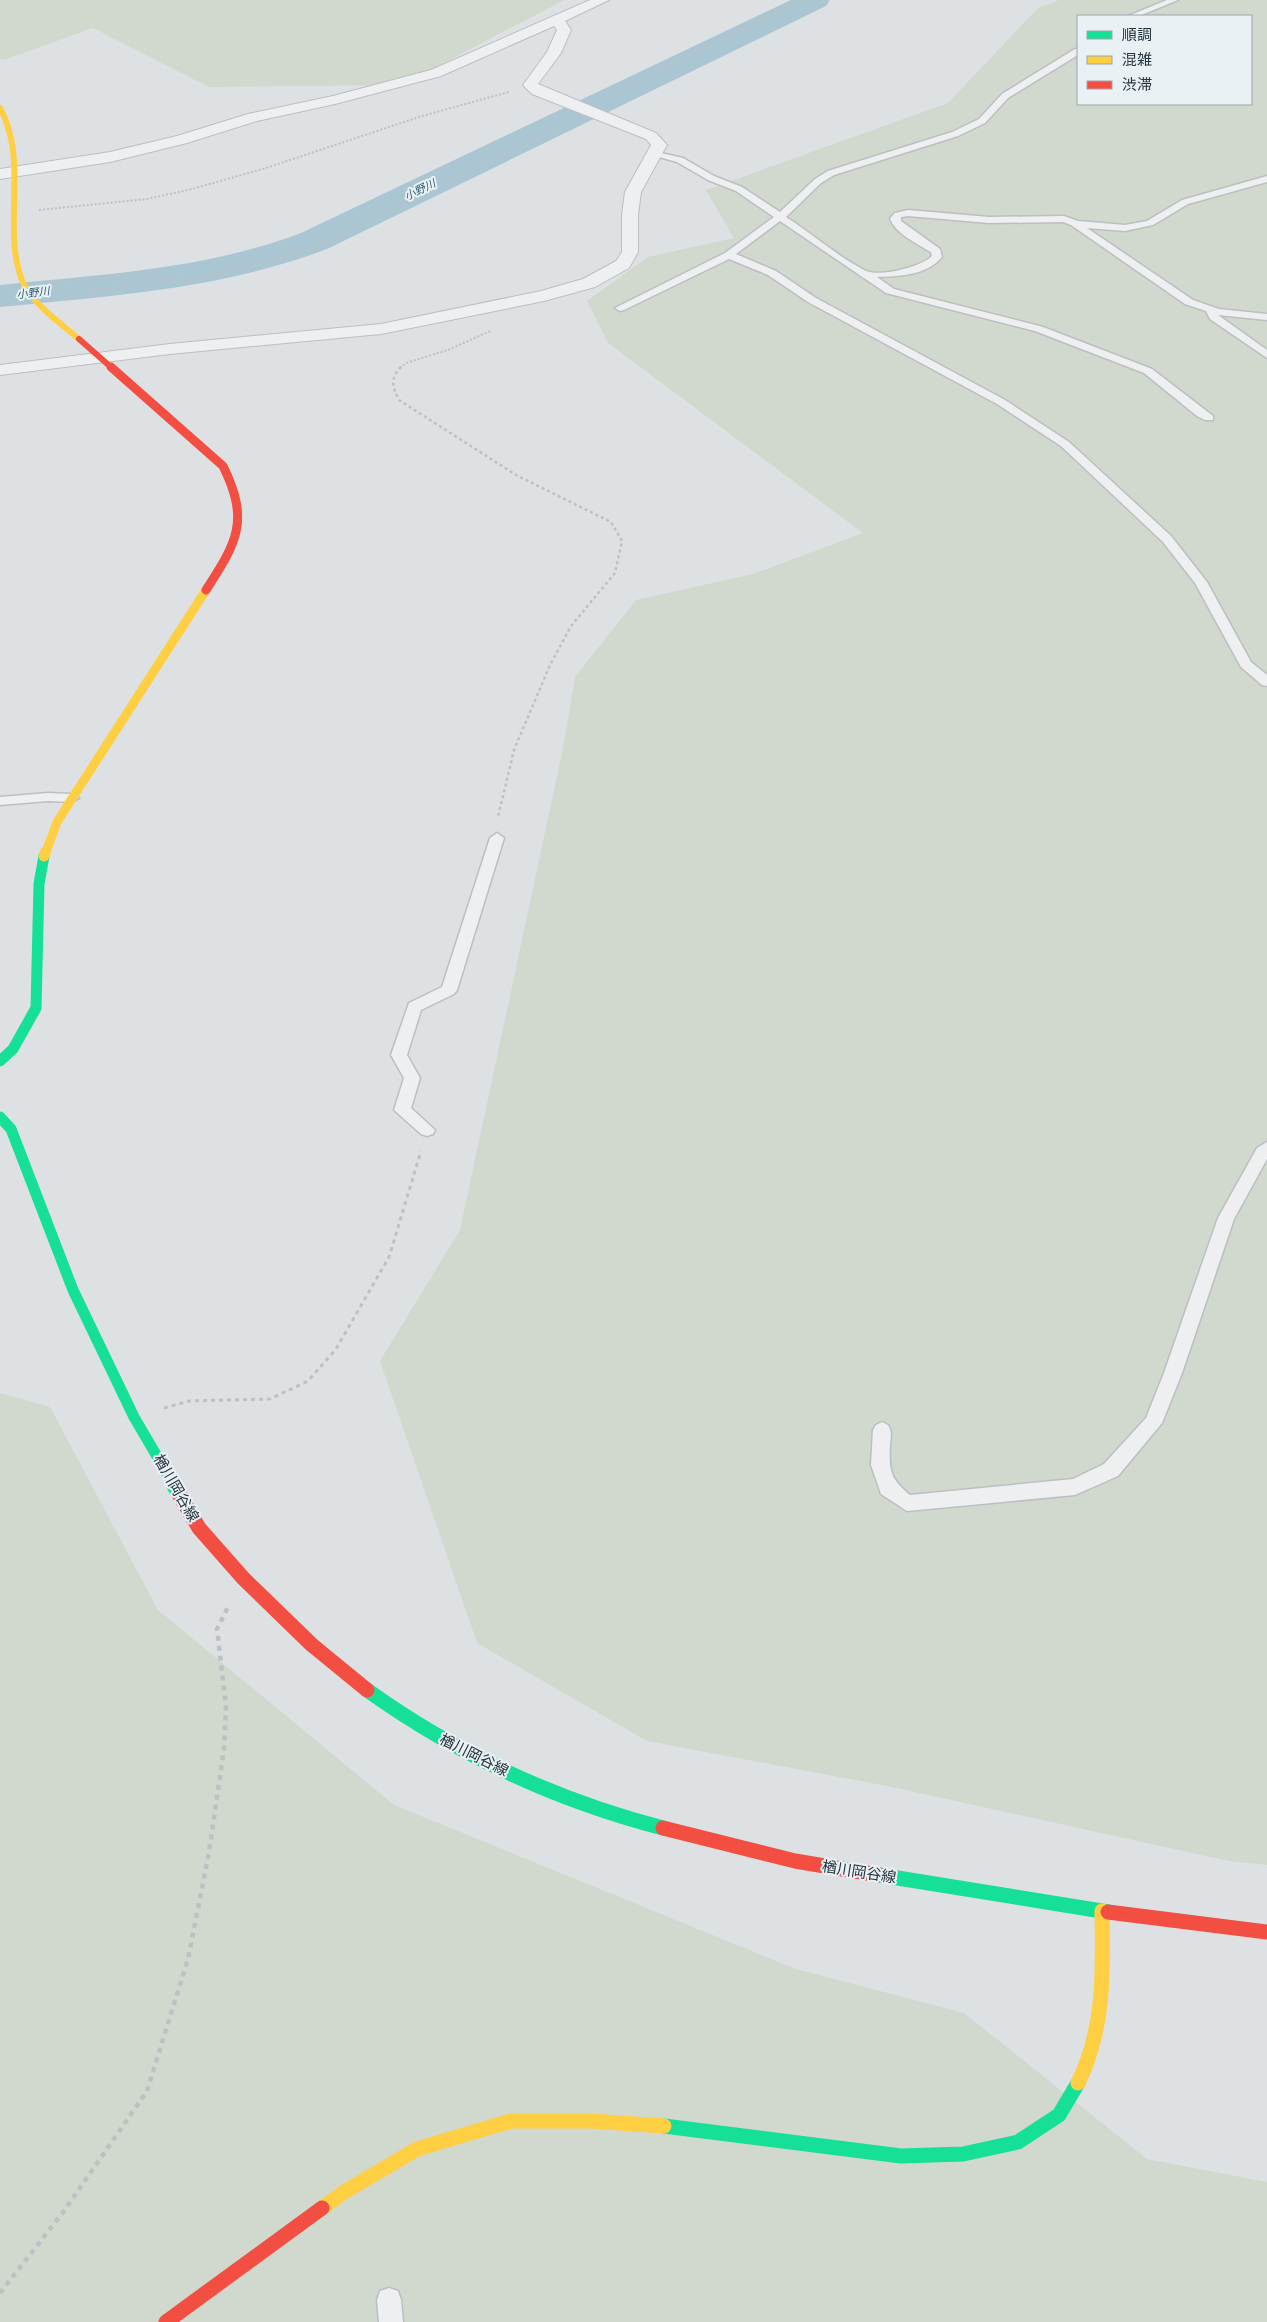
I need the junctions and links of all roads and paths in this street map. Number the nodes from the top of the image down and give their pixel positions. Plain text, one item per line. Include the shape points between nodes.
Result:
1 (602, 0) edge
2 (805, 0) edge
3 (1174, 0) edge
4 (1135, 15) edge
5 (557, 19) junction
6 (1077, 52) edge
7 (530, 86) junction
8 (0, 108) edge
9 (586, 110) junction
10 (655, 153) junction
11 (5, 173) edge
12 (1267, 179) edge
13 (13, 212) junction
14 (779, 217) junction
15 (1074, 223) junction
16 (729, 255) junction
17 (137, 274) dead end
18 (865, 275) junction
19 (30, 294) junction
20 (511, 302) junction
21 (620, 308) dead end
22 (1211, 310) junction
23 (1267, 317) edge
24 (1267, 355) edge
25 (98, 357) junction
26 (0, 370) edge
27 (1209, 418) dead end
28 (1267, 682) edge
29 (72, 798) junction
30 (0, 801) edge
31 (497, 838) joint
32 (0, 1061) edge
33 (0, 1117) edge
34 (428, 1130) joint
35 (1267, 1148) edge
36 (134, 1417) junction
37 (882, 1430) dead end
38 (243, 1578) junction
39 (1102, 1911) junction
40 (1267, 1932) edge
41 (0, 2293) edge
42 (166, 2322) edge

1 - 5 street
2 - 9 path
3 - 4 lane
5 - 7 street via 564,30 554,53
5 - 11 street via 444,70 382,88 254,117 110,158
6 - 14 lane via 1005,96 982,121 955,134 831,172
7 - 9 street
7 - 13 path via 422,116 192,189 147,199
8 - 11 street via 12,136
9 - 10 street via 651,136 659,145
9 - 19 path via 328,240 286,256 213,275 95,290
10 - 14 lane via 680,160 739,189
10 - 20 street via 634,192 630,252 623,264 589,283
11 - 13 street
12 - 15 lane via 1185,202 1150,223 1125,228
13 - 19 street via 16,258
14 - 16 lane
14 - 18 lane
15 - 18 lane via 1064,219 989,220 898,215 896,222 936,251 938,257 931,265 906,272
15 - 22 lane via 1189,302
16 - 21 lane
16 - 28 lane via 772,273 812,300 1001,402 1065,444 1167,539 1201,582 1246,664
17 - 19 path
18 - 27 lane via 890,291 1039,330 1148,371 1162,378 1200,414
19 - 25 street
20 - 25 street via 380,328
20 - 31 path via 510,322 448,350 406,364 394,374 392,388 399,400 516,475 611,522 622,541 616,573 571,626 550,665 514,750 499,811
22 - 23 lane
22 - 24 lane via 1214,317
25 - 26 street
25 - 29 street via 223,466 236,486 241,509 238,534 224,563
29 - 30 lane
29 - 32 street via 46,847 39,884 36,1008 13,1050
31 - 34 lane via 449,990 414,1007 400,1055 412,1078 402,1110
33 - 36 street, 楢川岡谷線 via 11,1130 73,1290
34 - 36 path via 389,1256 336,1350 308,1381 270,1399 189,1401
35 - 37 lane via 1226,1218 1153,1423 1112,1470 1075,1487 908,1503 888,1488 880,1466
36 - 38 street, 楢川岡谷線 via 199,1528
38 - 39 street, 楢川岡谷線 via 312,1645 420,1727 481,1761 552,1792 629,1820 796,1861
38 - 41 path via 217,1628 226,1706 224,1749 209,1852 188,1959 147,2091 64,2212
39 - 40 street, 楢川岡谷線
39 - 42 street via 1102,1995 1096,2036 1084,2072 1059,2115 1018,2142 963,2154 902,2156 672,2127 592,2121 511,2121 417,2150 401,2159 337,2197

